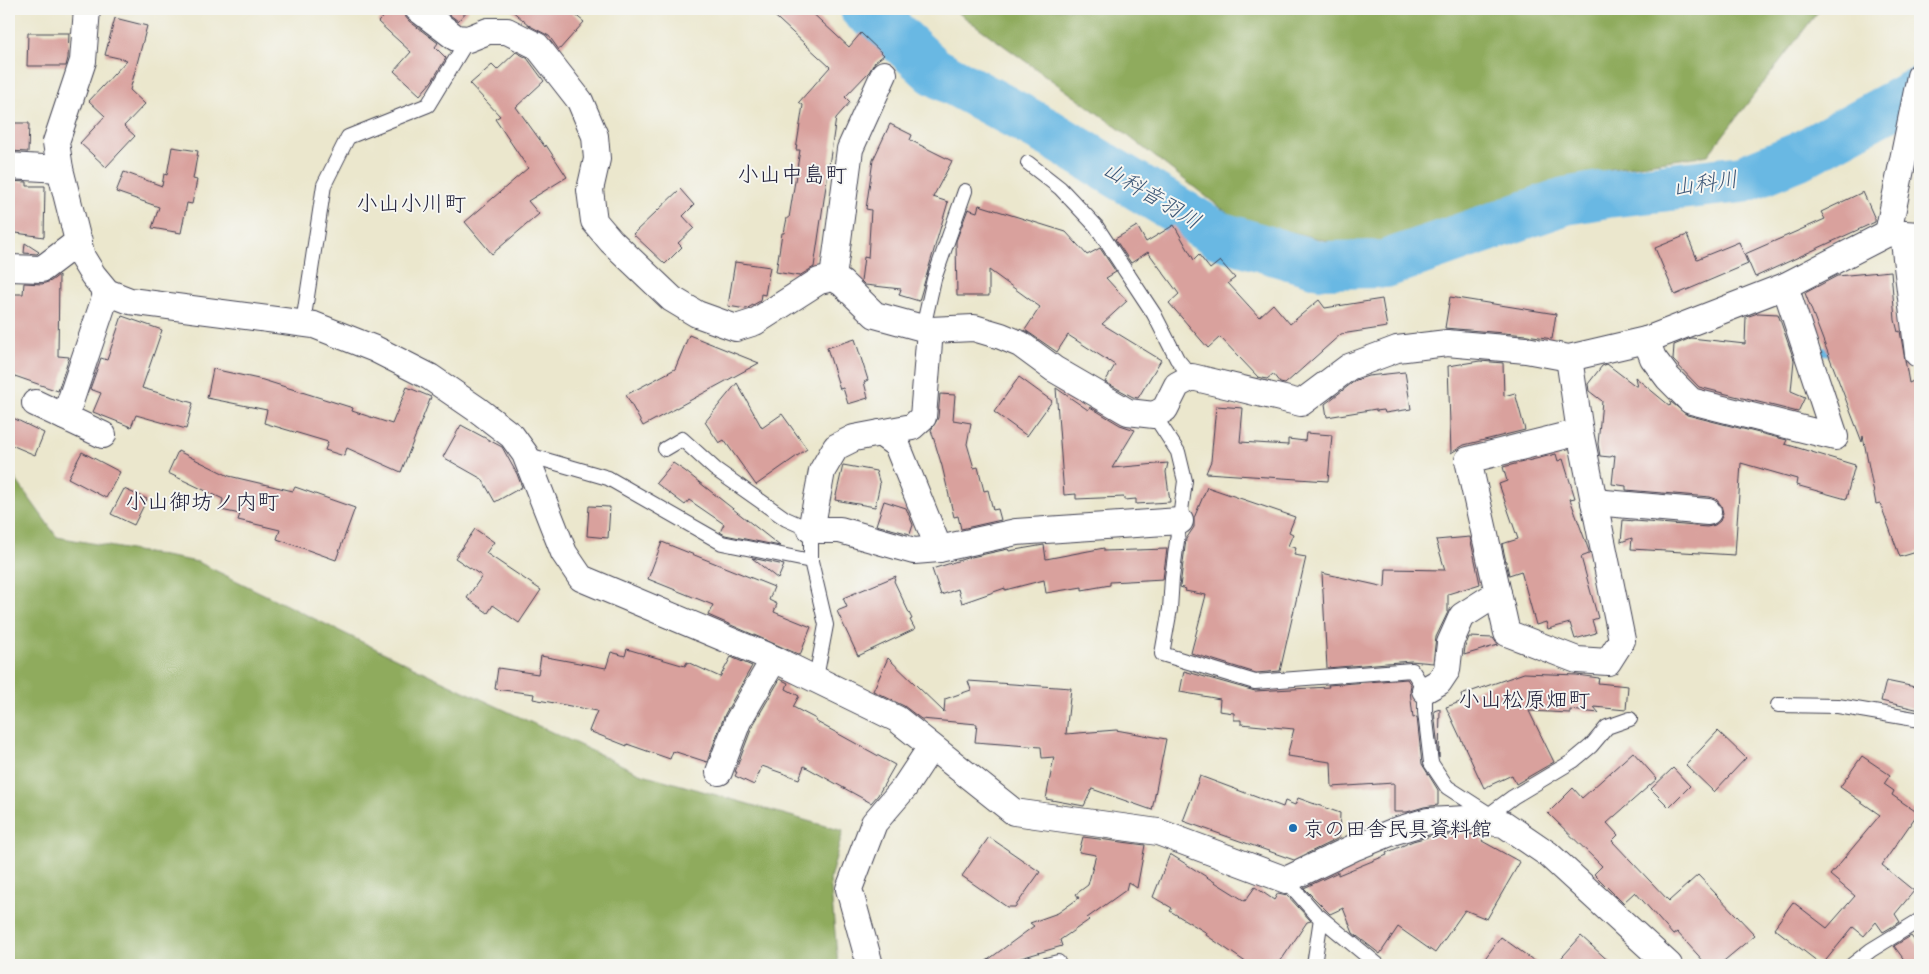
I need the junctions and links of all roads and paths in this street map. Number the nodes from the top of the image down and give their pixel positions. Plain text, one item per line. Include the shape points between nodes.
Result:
1 (87, 9) edge
2 (418, 9) edge
3 (468, 39) junction
4 (884, 74) dead end
5 (1920, 76) edge
6 (1028, 163) dead end
7 (9, 166) edge
8 (60, 169) junction
9 (965, 191) dead end
10 (1904, 234) edge
11 (79, 241) junction
12 (9, 268) edge
13 (833, 278) junction
14 (1785, 286) junction
15 (107, 292) junction
16 (303, 323) junction
17 (926, 329) junction
18 (1646, 340) junction
19 (1918, 354) dead end
20 (1569, 358) junction
21 (1192, 377) junction
22 (35, 402) dead end
23 (1154, 415) junction
24 (65, 417) junction
25 (1580, 432) junction
26 (880, 433) junction
27 (103, 435) dead end
28 (665, 449) dead end
29 (525, 454) junction
30 (1594, 502) junction
31 (1708, 512) dead end
32 (1180, 521) junction
33 (811, 530) junction
34 (939, 549) junction
35 (811, 561) junction
36 (1498, 593) junction
37 (774, 659) junction
38 (816, 678) junction
39 (1424, 690) junction
40 (1778, 705) dead end
41 (1630, 719) dead end
42 (1920, 720) edge
43 (931, 747) junction
44 (719, 772) dead end
45 (1497, 819) junction
46 (1286, 880) junction
47 (1321, 918) junction
48 (1920, 920) edge
49 (870, 965) edge
50 (1314, 965) edge
51 (1378, 965) edge
52 (1669, 965) edge
53 (1852, 965) edge

1 - 8 street via 83,61 56,142
2 - 3 street via 456,38
3 - 13 street via 488,31 507,31 537,46 556,70 580,101 595,136 597,159 590,190 594,221 672,298 697,314 736,328 755,322 819,281
3 - 16 lane via 428,105 348,137 324,185
4 - 13 street via 850,149
5 - 10 street
6 - 21 lane via 1060,188 1096,226
7 - 8 street
8 - 11 street
9 - 17 lane via 934,279
10 - 14 street
10 - 19 street
11 - 12 street via 42,268
11 - 15 street via 82,257
13 - 17 street via 875,315
14 - 18 street
14 - 18 street via 1835,438 1691,401 1653,358
15 - 16 street via 130,301
15 - 24 street
16 - 29 street via 376,349 430,377 512,436
17 - 23 street via 974,328 1001,336 1020,344 1054,369 1128,412
17 - 26 street via 923,418 912,427
18 - 20 street
20 - 21 street via 1526,350 1447,343 1396,349 1349,367 1301,403
20 - 25 street
21 - 23 street via 1177,385 1165,409
22 - 24 street
23 - 32 lane via 1178,452 1185,481
24 - 27 street
25 - 30 street
25 - 36 street via 1468,460
26 - 33 street via 854,438 836,447 822,471
26 - 34 street via 897,445
28 - 33 lane via 682,439 715,469 786,520
29 - 35 lane via 608,478 722,543
29 - 37 street via 564,553 581,578
30 - 31 street
30 - 36 street via 1622,640 1608,662 1577,660 1507,633
32 - 34 street via 1016,532
32 - 39 lane via 1162,654 1255,682 1412,670
33 - 34 street via 840,530 914,551
33 - 35 lane
35 - 38 lane via 826,624
36 - 39 street via 1462,616 1450,643 1446,670 1439,682
37 - 38 street
37 - 44 street via 738,721
38 - 43 street via 897,719
39 - 45 lane via 1431,763 1447,787
40 - 42 lane via 1838,706
41 - 45 lane via 1607,727 1573,761 1513,798
43 - 46 street via 1014,812 1158,832
43 - 49 street via 904,788 874,823 849,889
45 - 46 street via 1428,821 1361,844
45 - 52 street via 1548,854
46 - 47 lane
47 - 50 lane
47 - 51 lane
48 - 53 lane

